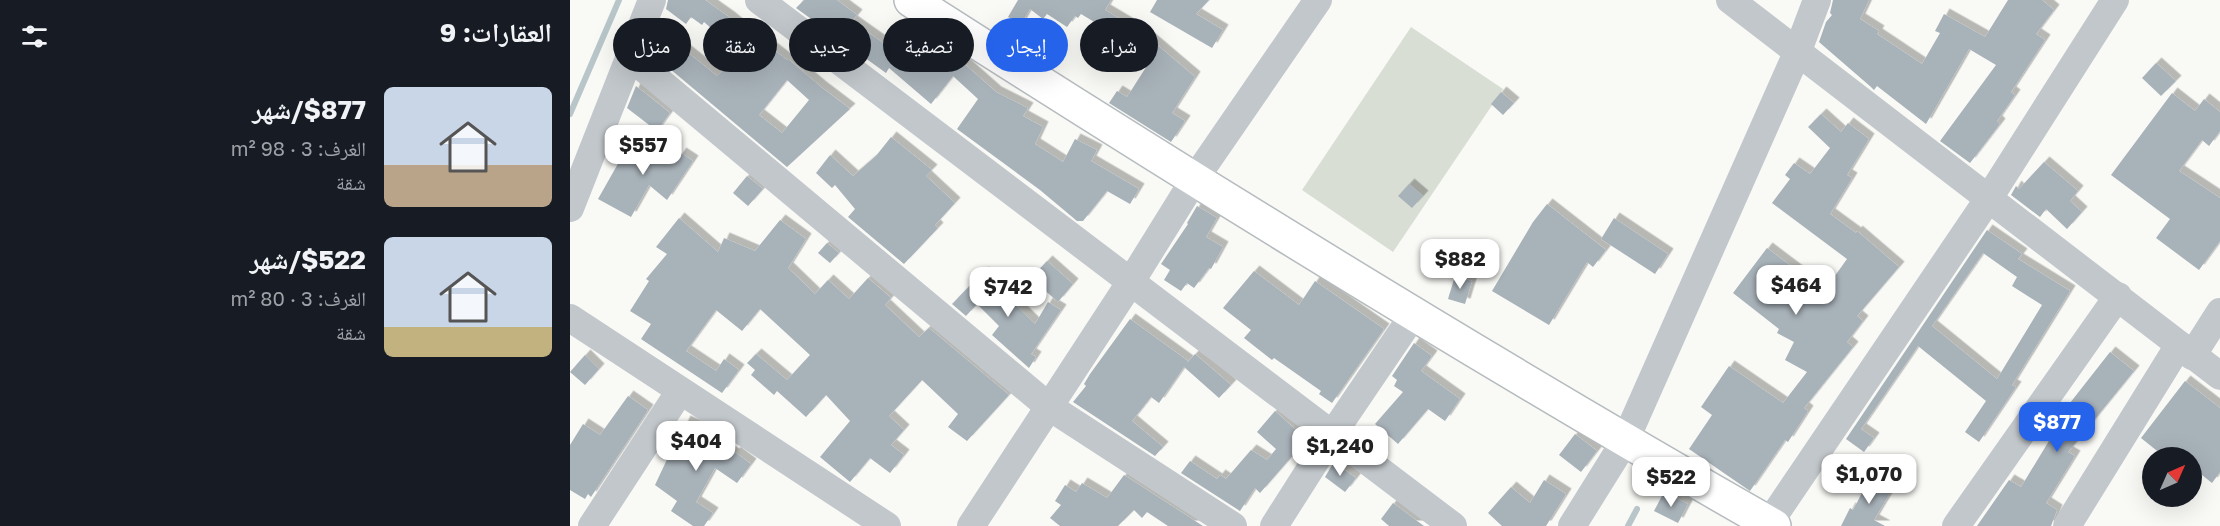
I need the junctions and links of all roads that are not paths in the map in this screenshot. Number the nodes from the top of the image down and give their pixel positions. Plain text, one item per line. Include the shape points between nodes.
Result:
1 (652, 0) edge
2 (759, 0) edge
3 (1730, 0) edge
4 (1816, 0) edge
5 (2115, 0) edge
6 (1315, 1) edge
7 (929, 5) edge
8 (644, 18) edge
9 (1797, 53) junction
10 (622, 72) edge
11 (647, 72) edge
12 (1194, 180) junction
13 (1989, 198) junction
14 (570, 208) edge
15 (1130, 283) junction
16 (2118, 296) junction
17 (2220, 312) edge
18 (1414, 314) junction
19 (570, 318) edge
20 (2186, 350) junction
21 (2220, 376) edge
22 (680, 391) junction
23 (1048, 406) junction
24 (1332, 435) junction
25 (1625, 441) junction
26 (1770, 525) edge
27 (592, 526) edge
28 (887, 526) edge
29 (971, 526) edge
30 (1233, 526) edge
31 (1274, 526) edge
32 (1453, 526) edge
33 (1572, 526) edge
34 (1956, 526) edge
35 (2067, 526) edge

1 - 8 street
2 - 15 street
3 - 9 street
4 - 9 street
5 - 13 street
6 - 12 street
7 - 12 main road
9 - 13 street
9 - 25 street
10 - 14 street
11 - 23 street
12 - 15 street
12 - 18 main road
13 - 16 street
13 - 26 street
15 - 23 street
15 - 24 street
16 - 20 street
16 - 34 street
17 - 20 street
18 - 24 street
18 - 25 main road
19 - 22 street
20 - 21 street
20 - 35 street
22 - 27 street
22 - 28 street
23 - 29 street
23 - 30 street
24 - 31 street
24 - 32 street
25 - 26 main road
25 - 33 street

